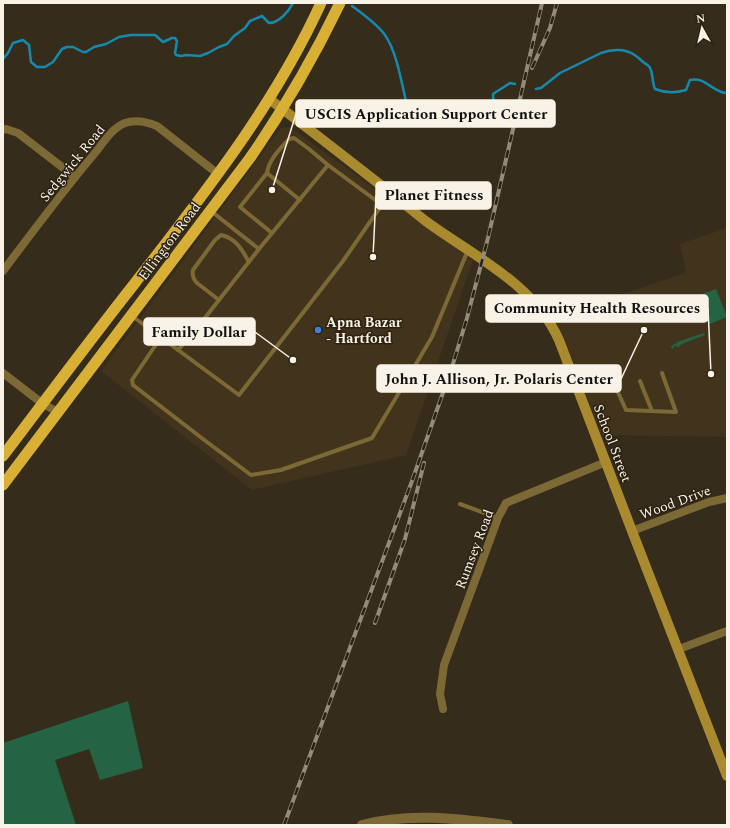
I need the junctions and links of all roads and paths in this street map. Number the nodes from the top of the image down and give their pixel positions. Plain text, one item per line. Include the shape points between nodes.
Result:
1 (321, 3) edge
2 (340, 3) edge
3 (269, 99) junction
4 (282, 109) junction
5 (3, 130) edge
6 (328, 165) junction
7 (268, 173) junction
8 (218, 174) junction
9 (75, 177) junction
10 (390, 193) junction
11 (300, 200) junction
12 (382, 205) junction
13 (211, 211) junction
14 (272, 233) junction
15 (259, 249) junction
16 (468, 250) junction
17 (249, 262) junction
18 (3, 271) edge
19 (219, 300) junction
20 (118, 305) junction
21 (132, 315) junction
22 (161, 337) junction
23 (178, 350) junction
24 (662, 373) dead end
25 (3, 374) edge
26 (640, 381) dead end
27 (616, 390) dead end
28 (43, 404) junction
29 (652, 411) junction
30 (58, 412) junction
31 (3, 456) edge
32 (606, 462) junction
33 (3, 485) edge
34 (727, 498) edge
35 (460, 504) dead end
36 (498, 518) junction
37 (632, 531) junction
38 (727, 631) edge
39 (678, 649) junction
40 (443, 709) dead end
41 (727, 776) edge
42 (362, 825) edge
43 (508, 825) edge

1 - 3 highway, Ellington Road
2 - 4 highway, Ellington Road via 315,53
3 - 4 main road, School Street
3 - 8 highway, Ellington Road
4 - 10 main road, School Street
4 - 13 highway, Ellington Road
5 - 9 street via 18,133
6 - 7 lane via 292,138 274,157 268,166
6 - 11 lane
6 - 12 lane
7 - 11 lane
7 - 14 lane via 240,207
8 - 9 street, Sedgwick Road via 157,126 135,121 113,131
8 - 20 highway, Ellington Road
9 - 18 street, Sedgwick Road
10 - 12 lane
10 - 16 main road, School Street
11 - 14 lane
12 - 23 lane via 343,261 239,395
13 - 15 lane
13 - 21 highway, Ellington Road
14 - 15 lane
15 - 17 lane
16 - 22 lane via 432,337 372,438 281,470 251,475 133,385 132,380
16 - 32 main road, School Street via 525,292 548,320 559,340
17 - 19 lane
17 - 19 lane via 233,239 222,235 215,240 192,275 197,283
19 - 23 lane
20 - 21 highway
20 - 28 highway, Ellington Road
21 - 22 lane
21 - 30 highway, Ellington Road
22 - 23 lane
24 - 29 lane via 676,412
25 - 28 street
26 - 29 lane
27 - 29 lane via 626,410
28 - 30 street
28 - 31 highway, Ellington Road
30 - 33 highway, Ellington Road
32 - 36 street, Rumsey Road via 506,503
32 - 37 main road, School Street
34 - 37 street, Wood Drive via 709,502
35 - 36 lane
36 - 40 street, Rumsey Road via 444,666 440,694
37 - 39 main road, School Street
38 - 39 street
39 - 41 main road, School Street
42 - 43 street via 415,818 446,818

